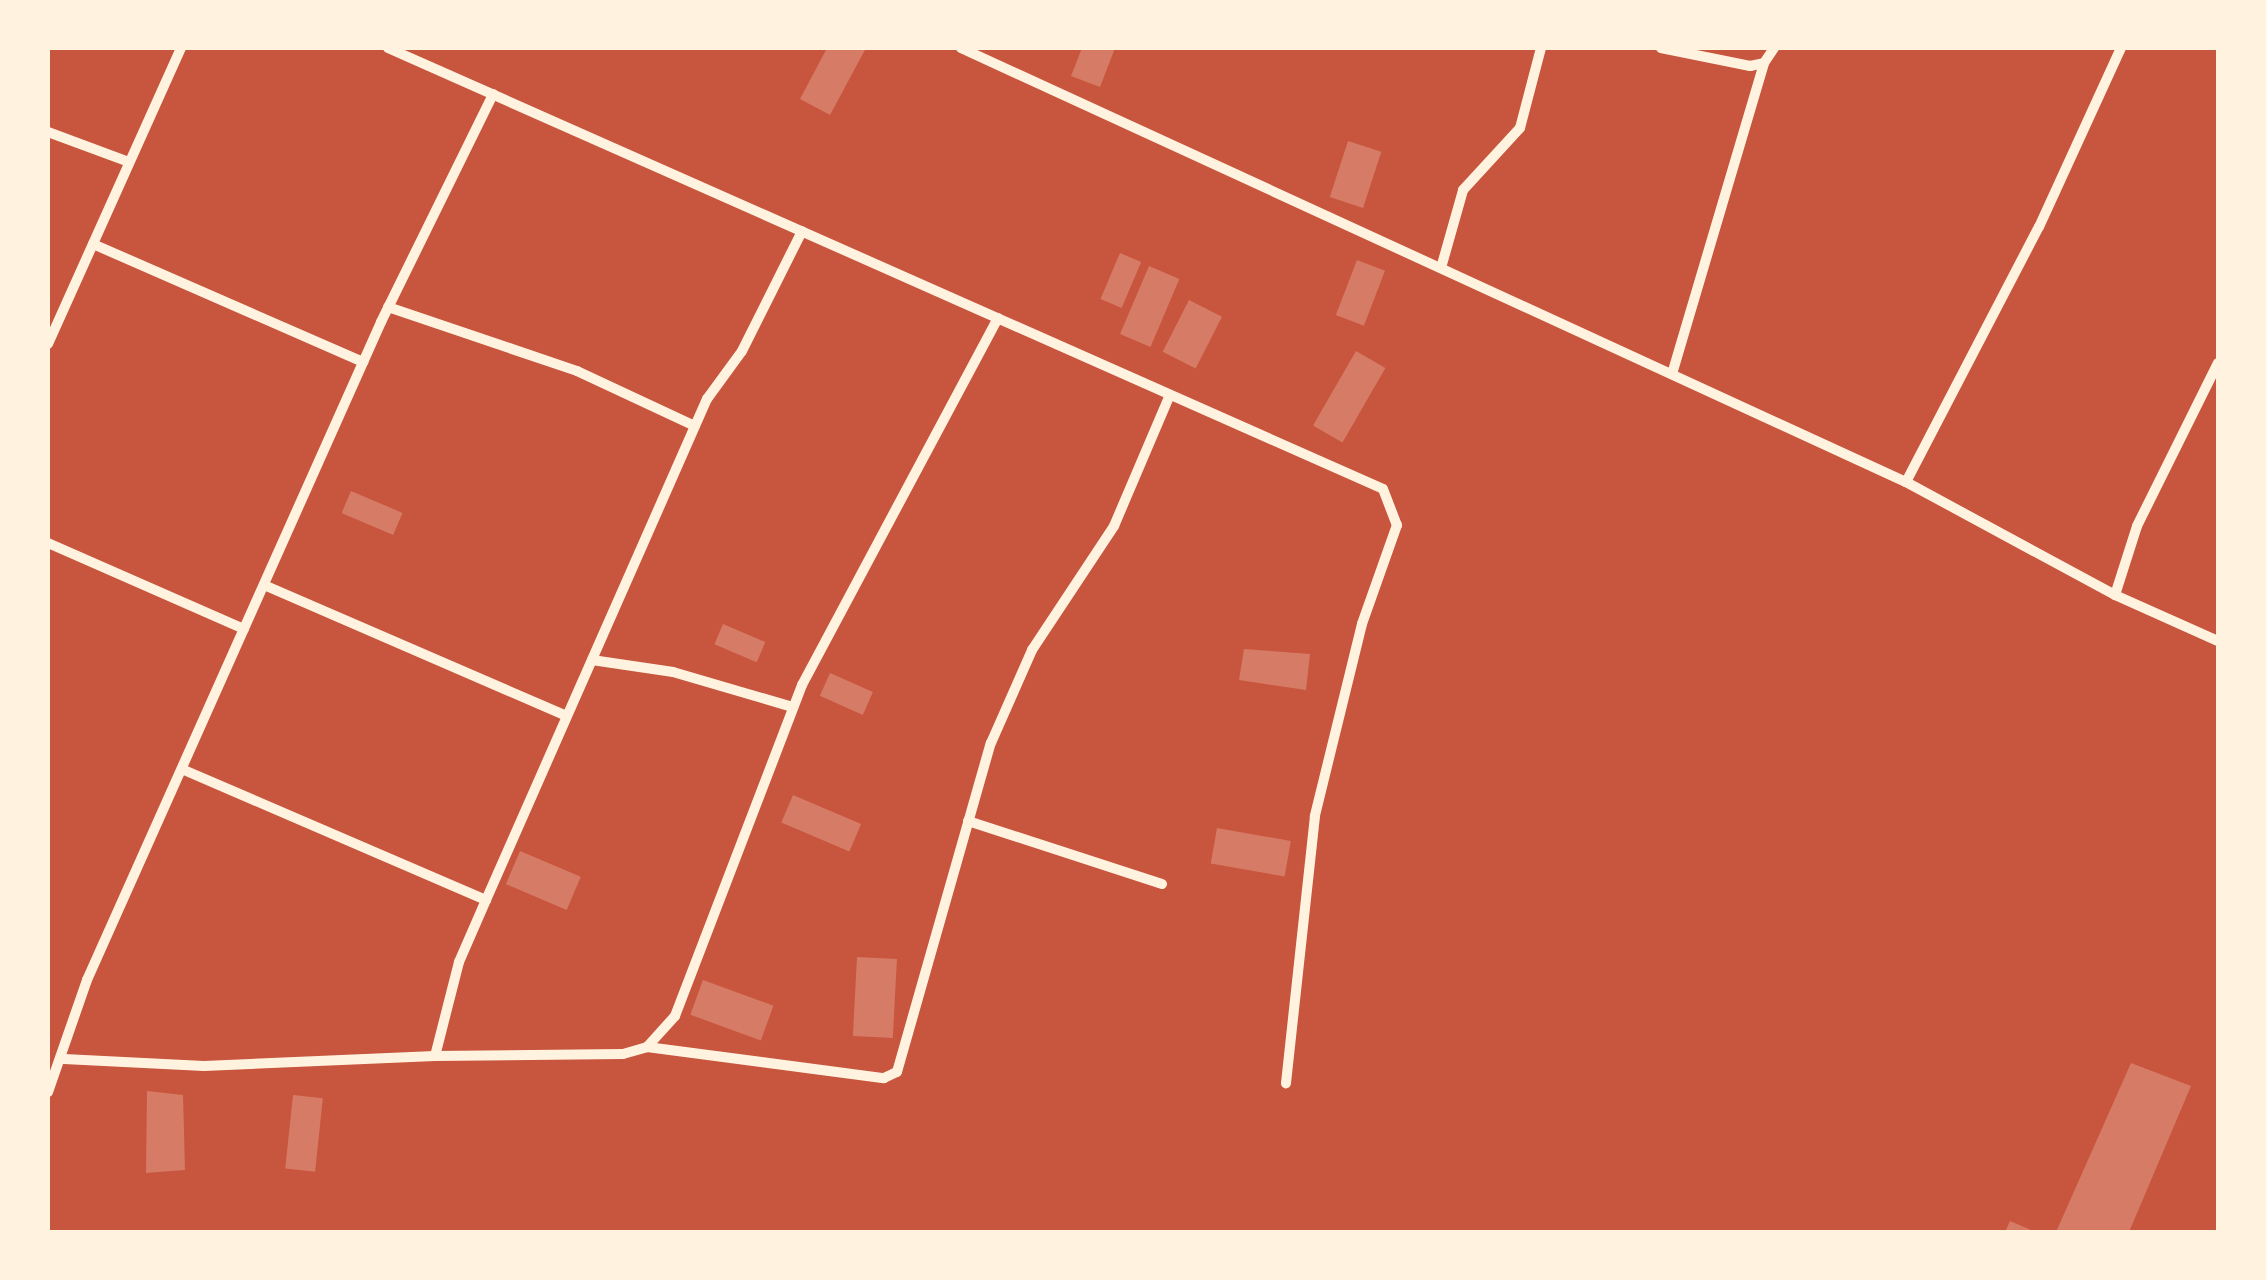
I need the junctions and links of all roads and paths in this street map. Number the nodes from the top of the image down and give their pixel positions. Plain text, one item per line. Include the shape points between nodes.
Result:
1 (182, 48) edge
2 (388, 48) edge
3 (961, 48) edge
4 (1541, 48) edge
5 (1661, 48) edge
6 (1774, 48) edge
7 (2120, 48) edge
8 (1764, 63) junction
9 (493, 94) junction
10 (48, 132) edge
11 (130, 162) junction
12 (802, 231) junction
13 (93, 244) junction
14 (1441, 268) junction
15 (388, 307) junction
16 (998, 318) junction
17 (48, 344) edge
18 (363, 362) junction
19 (2218, 363) edge
20 (1672, 374) junction
21 (1170, 394) junction
22 (695, 426) junction
23 (1906, 482) junction
24 (48, 543) edge
25 (264, 585) junction
26 (2115, 595) junction
27 (244, 630) junction
28 (2218, 641) edge
29 (592, 660) junction
30 (793, 707) junction
31 (564, 715) junction
32 (184, 770) junction
33 (968, 822) junction
34 (1162, 884) dead end
35 (486, 900) junction
36 (646, 1048) junction
37 (436, 1056) junction
38 (64, 1059) junction
39 (1286, 1082) dead end
40 (48, 1092) edge

1 - 11 street
2 - 9 street
3 - 14 street
4 - 14 street via 1520,128 1463,190
5 - 8 street via 1742,66
6 - 8 street
7 - 23 street via 2039,227
8 - 20 street
9 - 12 street
9 - 15 street
10 - 11 street
11 - 13 street
12 - 16 street
12 - 22 street via 742,351
13 - 17 street
13 - 18 street
14 - 20 street
15 - 18 street
15 - 22 street via 577,371
16 - 21 street
16 - 30 street
18 - 25 street
19 - 26 street via 2137,526
20 - 23 street
21 - 33 street via 1114,526 1032,650 991,743
21 - 39 street via 1383,489 1397,525 1362,624 1315,816
22 - 29 street
23 - 26 street
24 - 27 street
25 - 27 street
25 - 31 street
26 - 28 street
27 - 32 street
29 - 30 street via 673,672
29 - 31 street
30 - 36 street via 675,1016
31 - 35 street
32 - 35 street
32 - 38 street via 87,980
33 - 34 street
33 - 36 street via 897,1072 884,1078
35 - 37 street via 459,962
36 - 37 street via 623,1054
37 - 38 street via 204,1066
38 - 40 street

